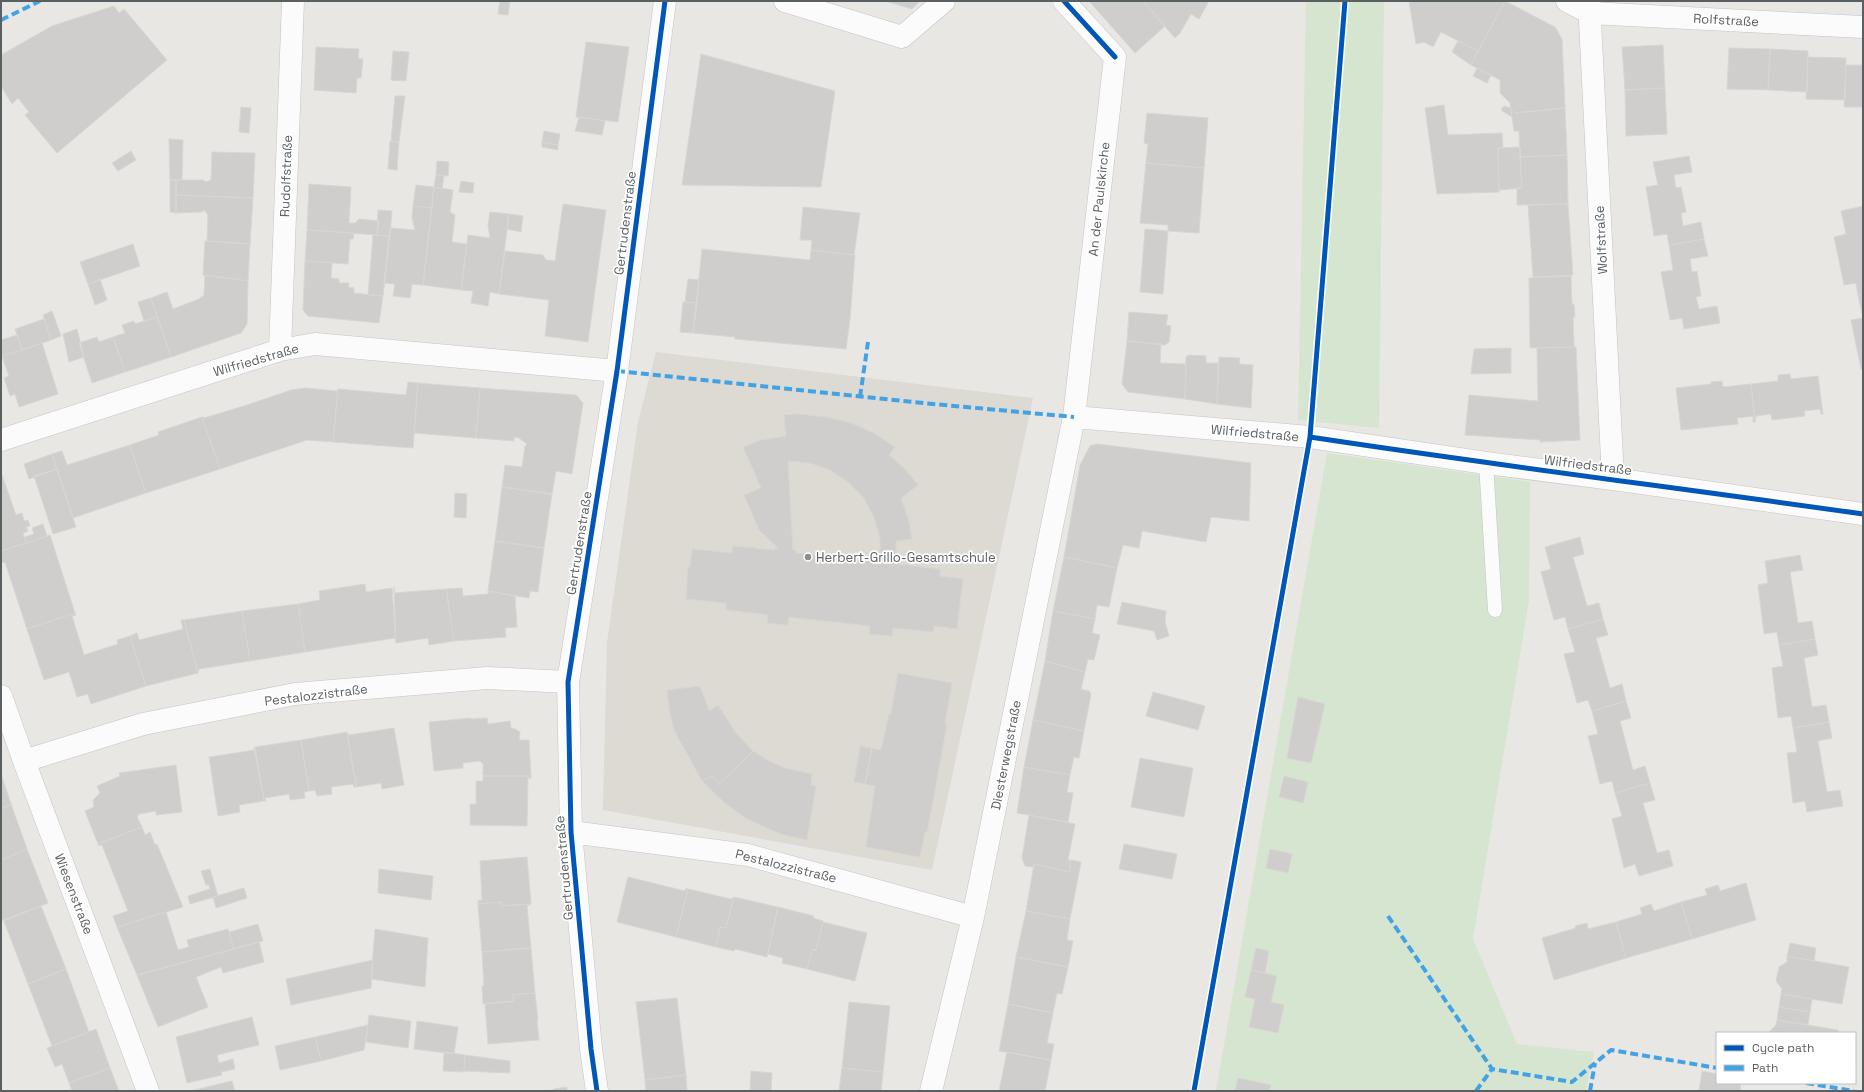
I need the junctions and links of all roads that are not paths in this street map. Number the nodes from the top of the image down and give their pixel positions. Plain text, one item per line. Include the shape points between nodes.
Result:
1 (293, 1) edge
2 (665, 1) edge
3 (785, 1) edge
4 (944, 1) edge
5 (1064, 1) edge
6 (1567, 1) edge
7 (1589, 7) edge
8 (1863, 27) edge
9 (280, 350) junction
10 (617, 371) junction
11 (1074, 417) junction
12 (1, 440) edge
13 (1486, 463) junction
14 (1613, 479) junction
15 (1863, 514) edge
16 (1496, 610) dead end
17 (568, 682) junction
18 (1, 696) edge
19 (24, 761) junction
20 (571, 832) junction
21 (973, 916) junction
22 (148, 1091) edge
23 (597, 1091) edge
24 (931, 1091) edge

1 - 9 street, Rudolfstraße
2 - 10 street, Gertrudenstraße
3 - 4 street via 902,37
5 - 11 street, An der Paulskirche via 1115,57
6 - 7 street
7 - 8 street, Rolfstraße
7 - 14 street, Wolfstraße
9 - 10 street, Wilfriedstraße via 314,344
9 - 12 street, Wilfriedstraße
10 - 17 street, Gertrudenstraße
11 - 13 street, Wilfriedstraße via 1310,437
11 - 21 street, Diesterwegstraße
13 - 14 street, Wilfriedstraße
13 - 16 lane
14 - 15 street, Wilfriedstraße
17 - 19 street, Pestalozzistraße via 487,678 295,694 143,724
17 - 20 street, Gertrudenstraße
18 - 19 street, Wiesenstraße
19 - 22 street, Wiesenstraße
20 - 21 street, Pestalozzistraße via 748,854
20 - 23 street, Gertrudenstraße
21 - 24 street, Diesterwegstraße

